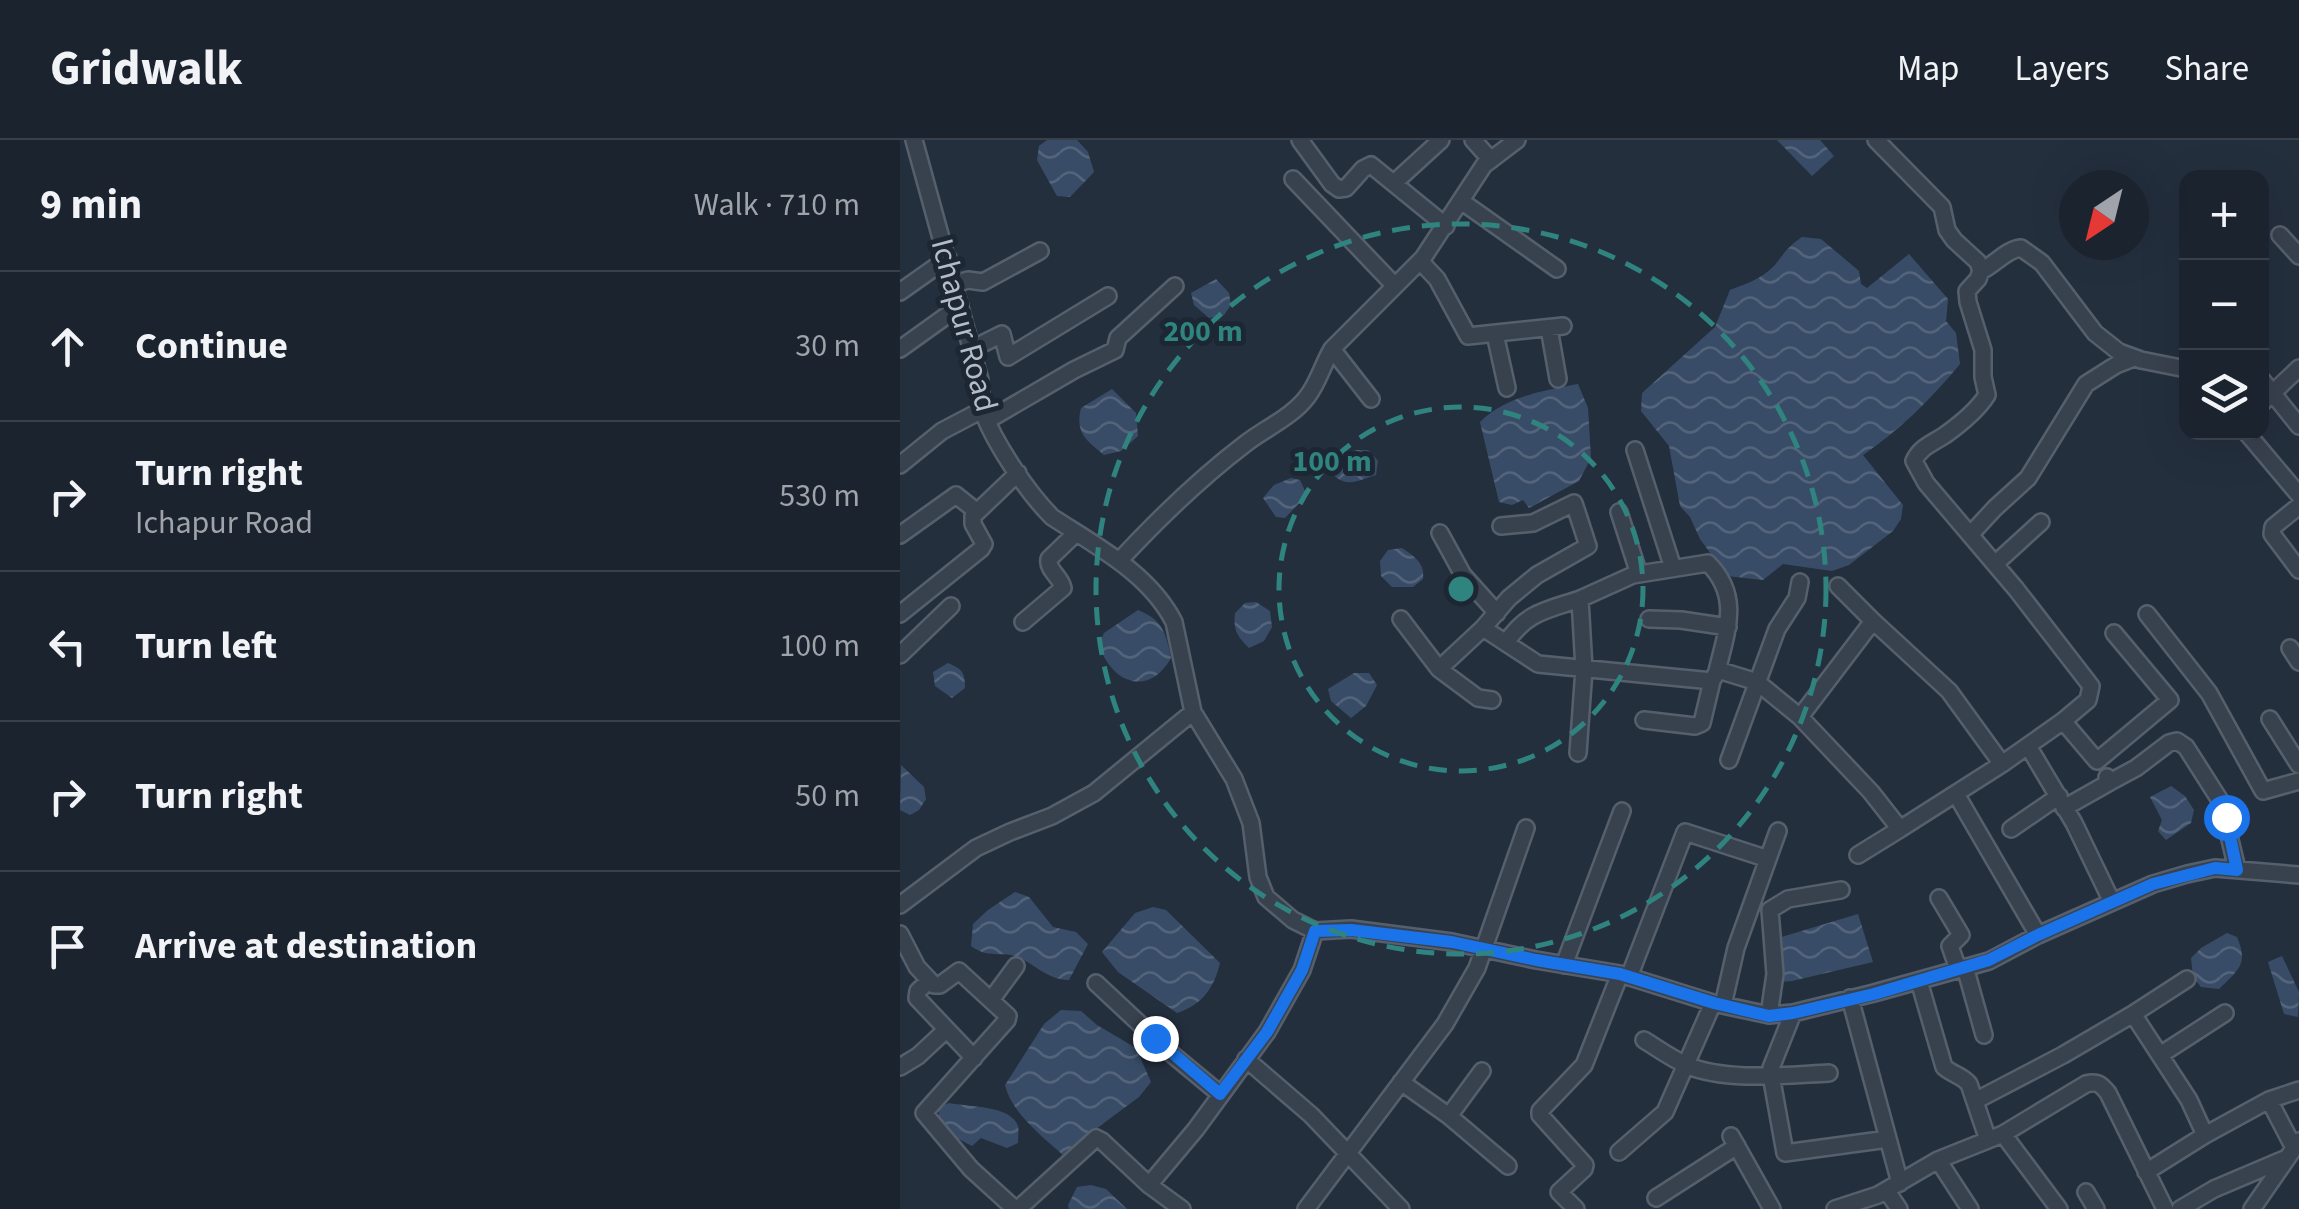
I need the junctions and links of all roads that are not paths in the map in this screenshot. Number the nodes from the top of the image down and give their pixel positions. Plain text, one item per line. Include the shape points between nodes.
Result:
1 (914, 140) edge
2 (1300, 140) edge
3 (1440, 140) edge
4 (1473, 140) edge
5 (1517, 140) edge
6 (1876, 140) edge
7 (1491, 160) junction
8 (1293, 179) dead end
9 (1394, 182) junction
10 (1461, 202) junction
11 (1446, 226) junction
12 (2280, 234) dead end
13 (1040, 250) dead end
14 (2299, 256) edge
15 (948, 258) junction
16 (1420, 261) junction
17 (1557, 269) dead end
18 (1981, 272) junction
19 (954, 284) junction
20 (1175, 286) dead end
21 (1395, 286) junction
22 (900, 292) edge
23 (1108, 296) dead end
24 (960, 306) junction
25 (1495, 334) junction
26 (900, 349) edge
27 (972, 349) junction
28 (1332, 349) junction
29 (2134, 358) junction
30 (2179, 368) edge
31 (2299, 368) edge
32 (1558, 379) dead end
33 (1508, 388) dead end
34 (2269, 389) edge
35 (2269, 396) edge
36 (1371, 399) dead end
37 (985, 415) junction
38 (2299, 426) edge
39 (2253, 440) edge
40 (1635, 450) dead end
41 (900, 465) edge
42 (1018, 473) junction
43 (2299, 495) edge
44 (2299, 506) edge
45 (976, 511) junction
46 (1619, 512) dead end
47 (2041, 522) dead end
48 (1501, 526) dead end
49 (1076, 533) junction
50 (1440, 533) dead end
51 (900, 535) edge
52 (1970, 536) junction
53 (1119, 561) junction
54 (1995, 564) junction
55 (1673, 568) junction
56 (2299, 570) edge
57 (1639, 574) junction
58 (1800, 582) dead end
59 (1838, 586) dead end
60 (1580, 600) junction
61 (951, 606) dead end
62 (1497, 613) junction
63 (900, 614) edge
64 (2146, 614) dead end
65 (1401, 619) dead end
66 (1650, 620) dead end
67 (1873, 621) junction
68 (1022, 622) dead end
69 (1728, 627) junction
70 (1483, 628) junction
71 (2114, 634) dead end
72 (1506, 643) junction
73 (904, 644) edge
74 (1439, 669) junction
75 (1584, 669) junction
76 (1714, 676) junction
77 (1757, 682) junction
78 (1492, 700) dead end
79 (1193, 712) junction
80 (1800, 717) junction
81 (2270, 719) dead end
82 (1644, 720) dead end
83 (2063, 721) junction
84 (2028, 746) junction
85 (1578, 753) dead end
86 (1729, 760) dead end
87 (2097, 761) junction
88 (2002, 764) junction
89 (2299, 765) edge
90 (2299, 781) edge
91 (2110, 782) junction
92 (1956, 794) junction
93 (2062, 802) junction
94 (1622, 811) dead end
95 (1526, 828) dead end
96 (1900, 829) junction
97 (2011, 829) dead end
98 (1778, 831) dead end
99 (1858, 855) dead end
100 (1768, 860) junction
101 (2237, 870) junction
102 (2299, 875) edge
103 (1841, 890) dead end
104 (1939, 898) dead end
105 (2112, 902) junction
106 (900, 905) edge
107 (1315, 931) junction
108 (900, 934) edge
109 (2038, 935) junction
110 (1483, 948) junction
111 (1564, 964) junction
112 (1016, 966) dead end
113 (1962, 968) junction
114 (1624, 975) junction
115 (2186, 978) dead end
116 (1919, 980) junction
117 (929, 981) junction
118 (1096, 983) dead end
119 (1850, 998) junction
120 (991, 1000) junction
121 (1718, 1004) junction
122 (1793, 1013) junction
123 (2225, 1013) dead end
124 (2133, 1014) junction
125 (1769, 1016) junction
126 (946, 1030) junction
127 (1984, 1036) dead end
128 (1644, 1040) dead end
129 (2160, 1055) junction
130 (974, 1058) junction
131 (1246, 1060) junction
132 (1686, 1065) junction
133 (900, 1068) edge
134 (1482, 1071) dead end
135 (1830, 1073) dead end
136 (1771, 1076) junction
137 (1401, 1082) junction
138 (2299, 1090) edge
139 (1220, 1094) junction
140 (2269, 1100) junction
141 (1975, 1101) junction
142 (1449, 1116) junction
143 (2204, 1135) junction
144 (1996, 1137) junction
145 (1888, 1139) junction
146 (2293, 1149) edge
147 (1619, 1152) dead end
148 (1348, 1153) junction
149 (1938, 1160) junction
150 (1508, 1166) dead end
151 (2146, 1172) junction
152 (1149, 1185) junction
153 (1894, 1187) junction
154 (2086, 1192) dead end
155 (1656, 1198) dead end
156 (1016, 1209) edge
157 (1182, 1209) edge
158 (1306, 1209) edge
159 (1400, 1209) edge
160 (1576, 1209) edge
161 (1772, 1209) edge
162 (1834, 1209) edge
163 (1899, 1209) edge
164 (1970, 1209) edge
165 (2059, 1209) edge
166 (2096, 1209) edge
167 (2165, 1209) edge
168 (2180, 1209) edge
169 (2252, 1209) edge

1 - 15 street, Ichapur Road
2 - 9 street via 1339,189 1371,164
3 - 9 street
4 - 7 street
5 - 7 street
6 - 18 street via 1942,206 1948,230
7 - 10 street
8 - 21 street
9 - 11 street
10 - 11 street
10 - 17 street
11 - 16 street
12 - 14 street
13 - 19 street via 983,282
15 - 19 street, Ichapur Road
15 - 22 street
16 - 21 street
16 - 25 street via 1437,279 1465,334
18 - 29 street via 2021,248 2042,263 2095,334
18 - 52 street via 1967,290 1986,394 1914,461
19 - 24 street, Ichapur Road
20 - 37 street via 1118,338 1115,350
21 - 28 street
23 - 27 street via 1008,357 1002,334
24 - 26 street
24 - 27 street, Ichapur Road
25 - 32 street via 1556,327
25 - 33 street
27 - 37 street, Ichapur Road
28 - 36 street
28 - 53 street via 1304,402 1175,502
29 - 30 street
29 - 52 street via 2086,384 2028,478
31 - 34 street
35 - 38 street
37 - 41 street via 942,431
37 - 42 street, Ichapur Road
39 - 43 street
40 - 55 street
42 - 45 street
42 - 49 street, Ichapur Road via 1044,509
44 - 56 street via 2272,534
45 - 51 street via 956,495
45 - 63 street via 972,520 981,549
46 - 57 street
47 - 54 street
48 - 62 street via 1533,524 1574,503 1588,546 1537,575
49 - 53 street, Ichapur Road
49 - 68 street via 1049,558 1063,588
50 - 62 street via 1463,575
52 - 54 street
53 - 79 street, Ichapur Road via 1154,591 1174,622
54 - 83 street via 2091,686 2088,700
55 - 57 street
55 - 69 street via 1708,563 1722,577
57 - 60 street
58 - 77 street
59 - 67 street
60 - 72 street via 1525,620
60 - 75 street
61 - 73 street
62 - 70 street
64 - 90 street via 2209,693 2262,791
65 - 74 street
66 - 69 street
67 - 80 street
67 - 88 street via 1949,692
69 - 76 street
70 - 72 street
70 - 74 street
71 - 87 street via 2170,700
72 - 75 street via 1538,664
74 - 78 street via 1478,698
75 - 76 street
75 - 85 street
76 - 77 street
76 - 82 street via 1702,723
77 - 80 street
77 - 86 street
79 - 106 street via 1094,793 976,848
79 - 107 street, Ichapur Road via 1252,823 1266,897
80 - 96 street
81 - 89 street
83 - 84 street
83 - 87 street
84 - 88 street
84 - 93 street
87 - 91 street
88 - 92 street
91 - 93 street
91 - 101 street via 2169,743 2186,747 2221,802
92 - 96 street
92 - 109 street
93 - 97 street
93 - 105 street
94 - 111 street
95 - 110 street
96 - 99 street
98 - 100 street
100 - 114 street via 1685,832
100 - 121 street
101 - 102 street
101 - 105 street via 2187,874
103 - 125 street via 1788,898 1770,910 1775,974
104 - 113 street via 1961,935 1950,946
105 - 109 street
107 - 110 street
107 - 131 street via 1302,970
108 - 117 street
109 - 113 street
110 - 111 street
110 - 137 street via 1446,1024
111 - 114 street
112 - 120 street
113 - 116 street
113 - 127 street
114 - 121 street
114 - 160 street via 1584,1065 1540,1111 1585,1165 1559,1192
115 - 124 street
116 - 119 street
116 - 141 street via 1944,1067 1964,1078
117 - 120 street via 940,985 958,971
117 - 126 street via 917,998
118 - 139 street
119 - 122 street
119 - 145 street
120 - 130 street via 1008,1018
121 - 125 street
121 - 132 street
122 - 125 street
122 - 136 street
123 - 129 street
124 - 129 street
124 - 141 street
126 - 130 street
126 - 133 street
128 - 132 street
129 - 143 street
130 - 156 street via 924,1113 970,1169
131 - 139 street
131 - 148 street
132 - 136 street
132 - 147 street via 1665,1112
134 - 142 street
135 - 136 street
136 - 145 street via 1785,1153
137 - 142 street
137 - 148 street
138 - 140 street
139 - 152 street
140 - 143 street
140 - 146 street
141 - 144 street
142 - 150 street
143 - 151 street
144 - 149 street
144 - 151 street via 2095,1082 2108,1093
144 - 165 street
145 - 153 street
146 - 168 street
146 - 169 street
148 - 158 street
148 - 159 street
149 - 153 street
149 - 164 street
151 - 167 street
152 - 156 street via 1096,1138
152 - 157 street
153 - 162 street
153 - 163 street
154 - 166 street
155 - 161 street via 1734,1141

